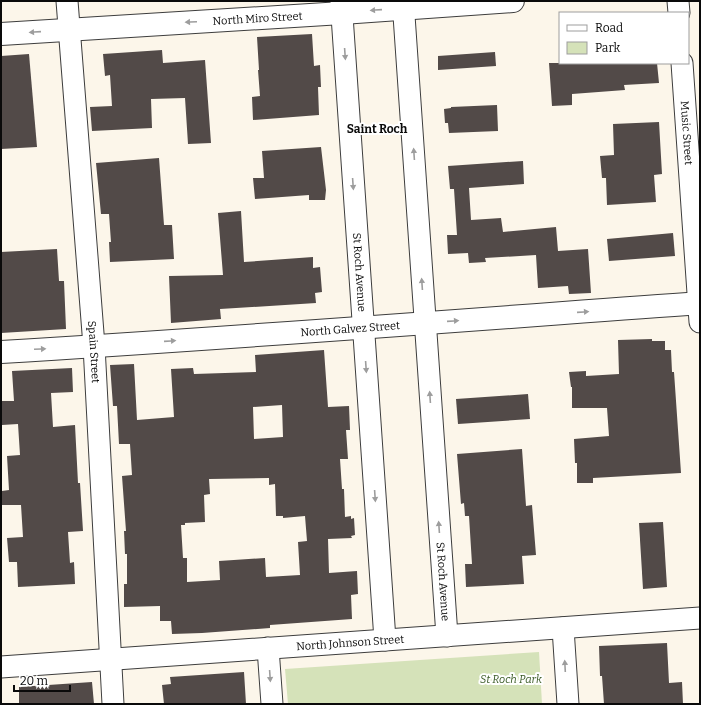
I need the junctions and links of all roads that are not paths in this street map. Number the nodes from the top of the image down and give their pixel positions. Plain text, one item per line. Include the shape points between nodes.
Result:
1 (67, 1) edge
2 (513, 1) edge
3 (678, 1) edge
4 (403, 5) edge
5 (341, 7) edge
6 (679, 12) edge
7 (69, 29) junction
8 (1, 34) edge
9 (682, 64) edge
10 (700, 310) edge
11 (425, 323) junction
12 (363, 328) junction
13 (94, 346) junction
14 (1, 352) edge
15 (700, 618) edge
16 (563, 628) junction
17 (447, 636) junction
18 (385, 640) junction
19 (268, 648) junction
20 (111, 659) junction
21 (1, 667) edge
22 (113, 704) edge
23 (272, 704) edge
24 (568, 704) edge

1 - 7 street, Spain Street
2 - 4 street, North Miro Street
3 - 6 street
4 -> 5 street, North Miro Street
11 -> 4 street, St Roch Avenue
5 -> 7 street, North Miro Street
5 -> 12 street, St Roch Avenue
7 -> 8 street, North Miro Street
7 - 13 street, Spain Street
9 - 10 street, Music Street
11 -> 10 street, North Galvez Street
11 - 12 street, North Galvez Street
17 -> 11 street, St Roch Avenue
13 -> 12 street, North Galvez Street
12 -> 18 street, St Roch Avenue
14 -> 13 street, North Galvez Street
13 - 20 street, Spain Street
15 - 16 street, North Johnson Street
16 - 17 street, North Johnson Street
24 -> 16 street
17 - 18 street, North Johnson Street
18 - 19 street, North Johnson Street
19 - 20 street, North Johnson Street
19 -> 23 street
20 - 21 street, North Johnson Street
20 - 22 street, Spain Street

